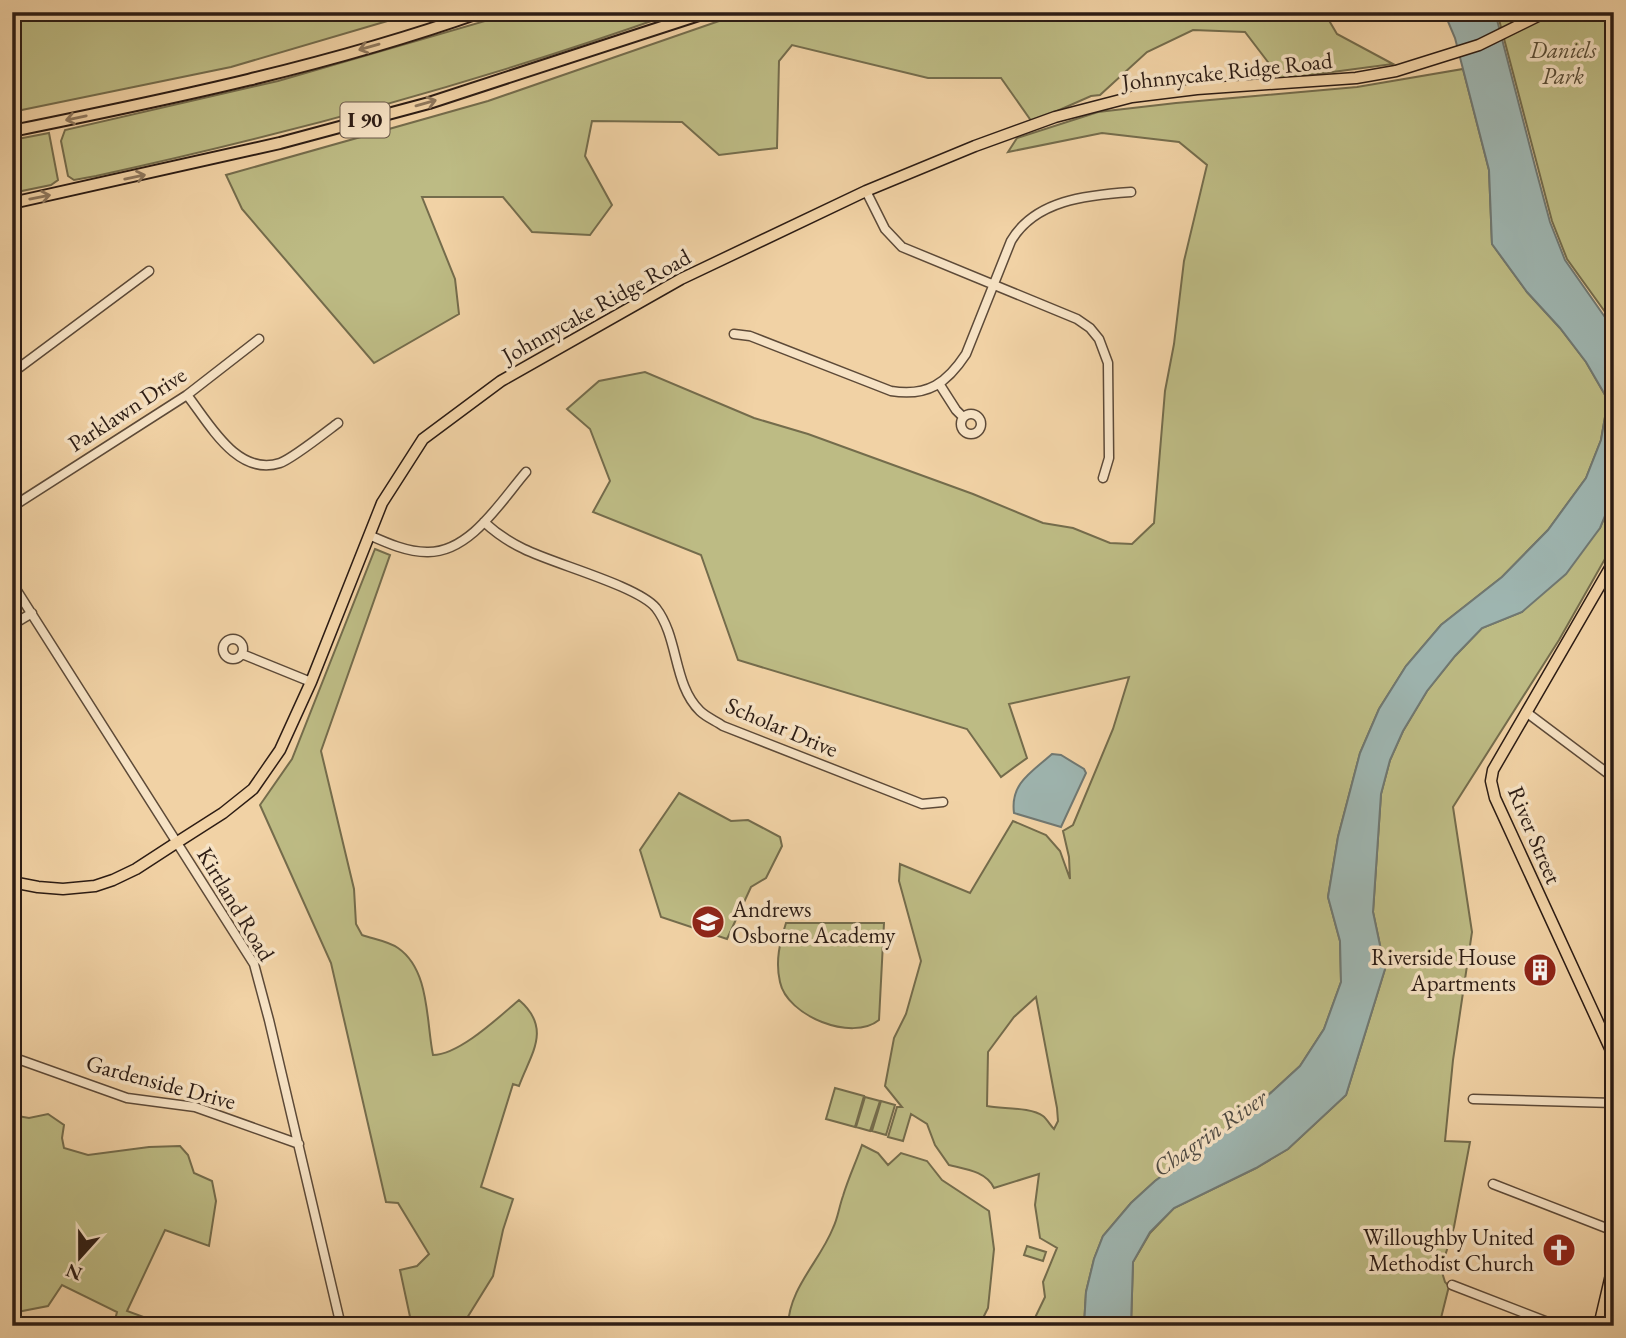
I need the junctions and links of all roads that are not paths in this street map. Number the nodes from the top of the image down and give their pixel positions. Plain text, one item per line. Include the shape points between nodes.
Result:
1 (481, 12) edge
2 (708, 12) edge
3 (1546, 12) edge
4 (12, 131) edge
5 (866, 191) junction
6 (1132, 192) dead end
7 (12, 203) edge
8 (149, 271) dead end
9 (993, 285) junction
10 (734, 334) dead end
11 (260, 339) dead end
12 (12, 373) edge
13 (940, 384) junction
14 (187, 395) junction
15 (963, 418) dead end
16 (338, 423) dead end
17 (526, 472) dead end
18 (1103, 478) dead end
19 (12, 507) edge
20 (484, 522) junction
21 (369, 535) junction
22 (1614, 561) edge
23 (12, 583) edge
24 (32, 613) junction
25 (12, 625) edge
26 (242, 654) dead end
27 (311, 682) junction
28 (1526, 712) junction
29 (1614, 778) edge
30 (943, 802) dead end
31 (176, 843) junction
32 (12, 881) edge
33 (12, 1057) edge
34 (1614, 1057) edge
35 (1474, 1099) dead end
36 (1614, 1103) edge
37 (299, 1144) junction
38 (1493, 1184) dead end
39 (1614, 1231) edge
40 (1614, 1262) edge
41 (1452, 1285) dead end
42 (1602, 1314) junction
43 (1614, 1323) edge
44 (341, 1326) edge
45 (1558, 1326) edge
46 (1599, 1326) edge

1 -> 4 highway via 317,62
7 -> 2 highway, I 90 via 145,175 429,103
3 - 5 main road, Johnnycake Ridge Road via 1479,45 1431,62 1356,78 1197,89 1092,106 1016,130
5 - 9 street via 885,229 902,247
5 - 21 main road, Johnnycake Ridge Road via 681,279 501,381 423,439 382,503
6 - 9 street via 1083,198 1029,218 1011,242
8 - 12 street
9 - 13 street via 966,354
9 - 18 street via 1077,319 1105,349 1110,380 1110,458
10 - 13 street via 750,336 891,391 909,393
11 - 14 street, Parklawn Drive
13 - 15 street
14 - 16 street via 233,452 255,466 281,463
14 - 19 street, Parklawn Drive
17 - 20 street
20 - 21 street via 449,549 428,552
20 - 30 street, Scholar Drive via 525,550 635,593 654,606 669,630 689,696 701,712 723,726 922,804
21 - 27 main road, Johnnycake Ridge Road
22 - 28 main road, River Street
23 - 24 street, Kirtland Road
24 - 25 street
24 - 31 street, Kirtland Road
26 - 27 street
27 - 31 main road, Johnnycake Ridge Road via 280,750 253,789
28 - 29 street
28 - 34 main road, River Street via 1493,770 1495,798
31 - 32 main road, Johnnycake Ridge Road via 136,869 95,886 62,889
31 - 37 street, Kirtland Road via 254,964
33 - 37 street, Gardenside Drive via 127,1098 195,1107
35 - 36 street
37 - 44 street, Kirtland Road
38 - 39 street
40 - 42 main road
41 - 45 street
42 - 43 main road
42 - 46 main road

